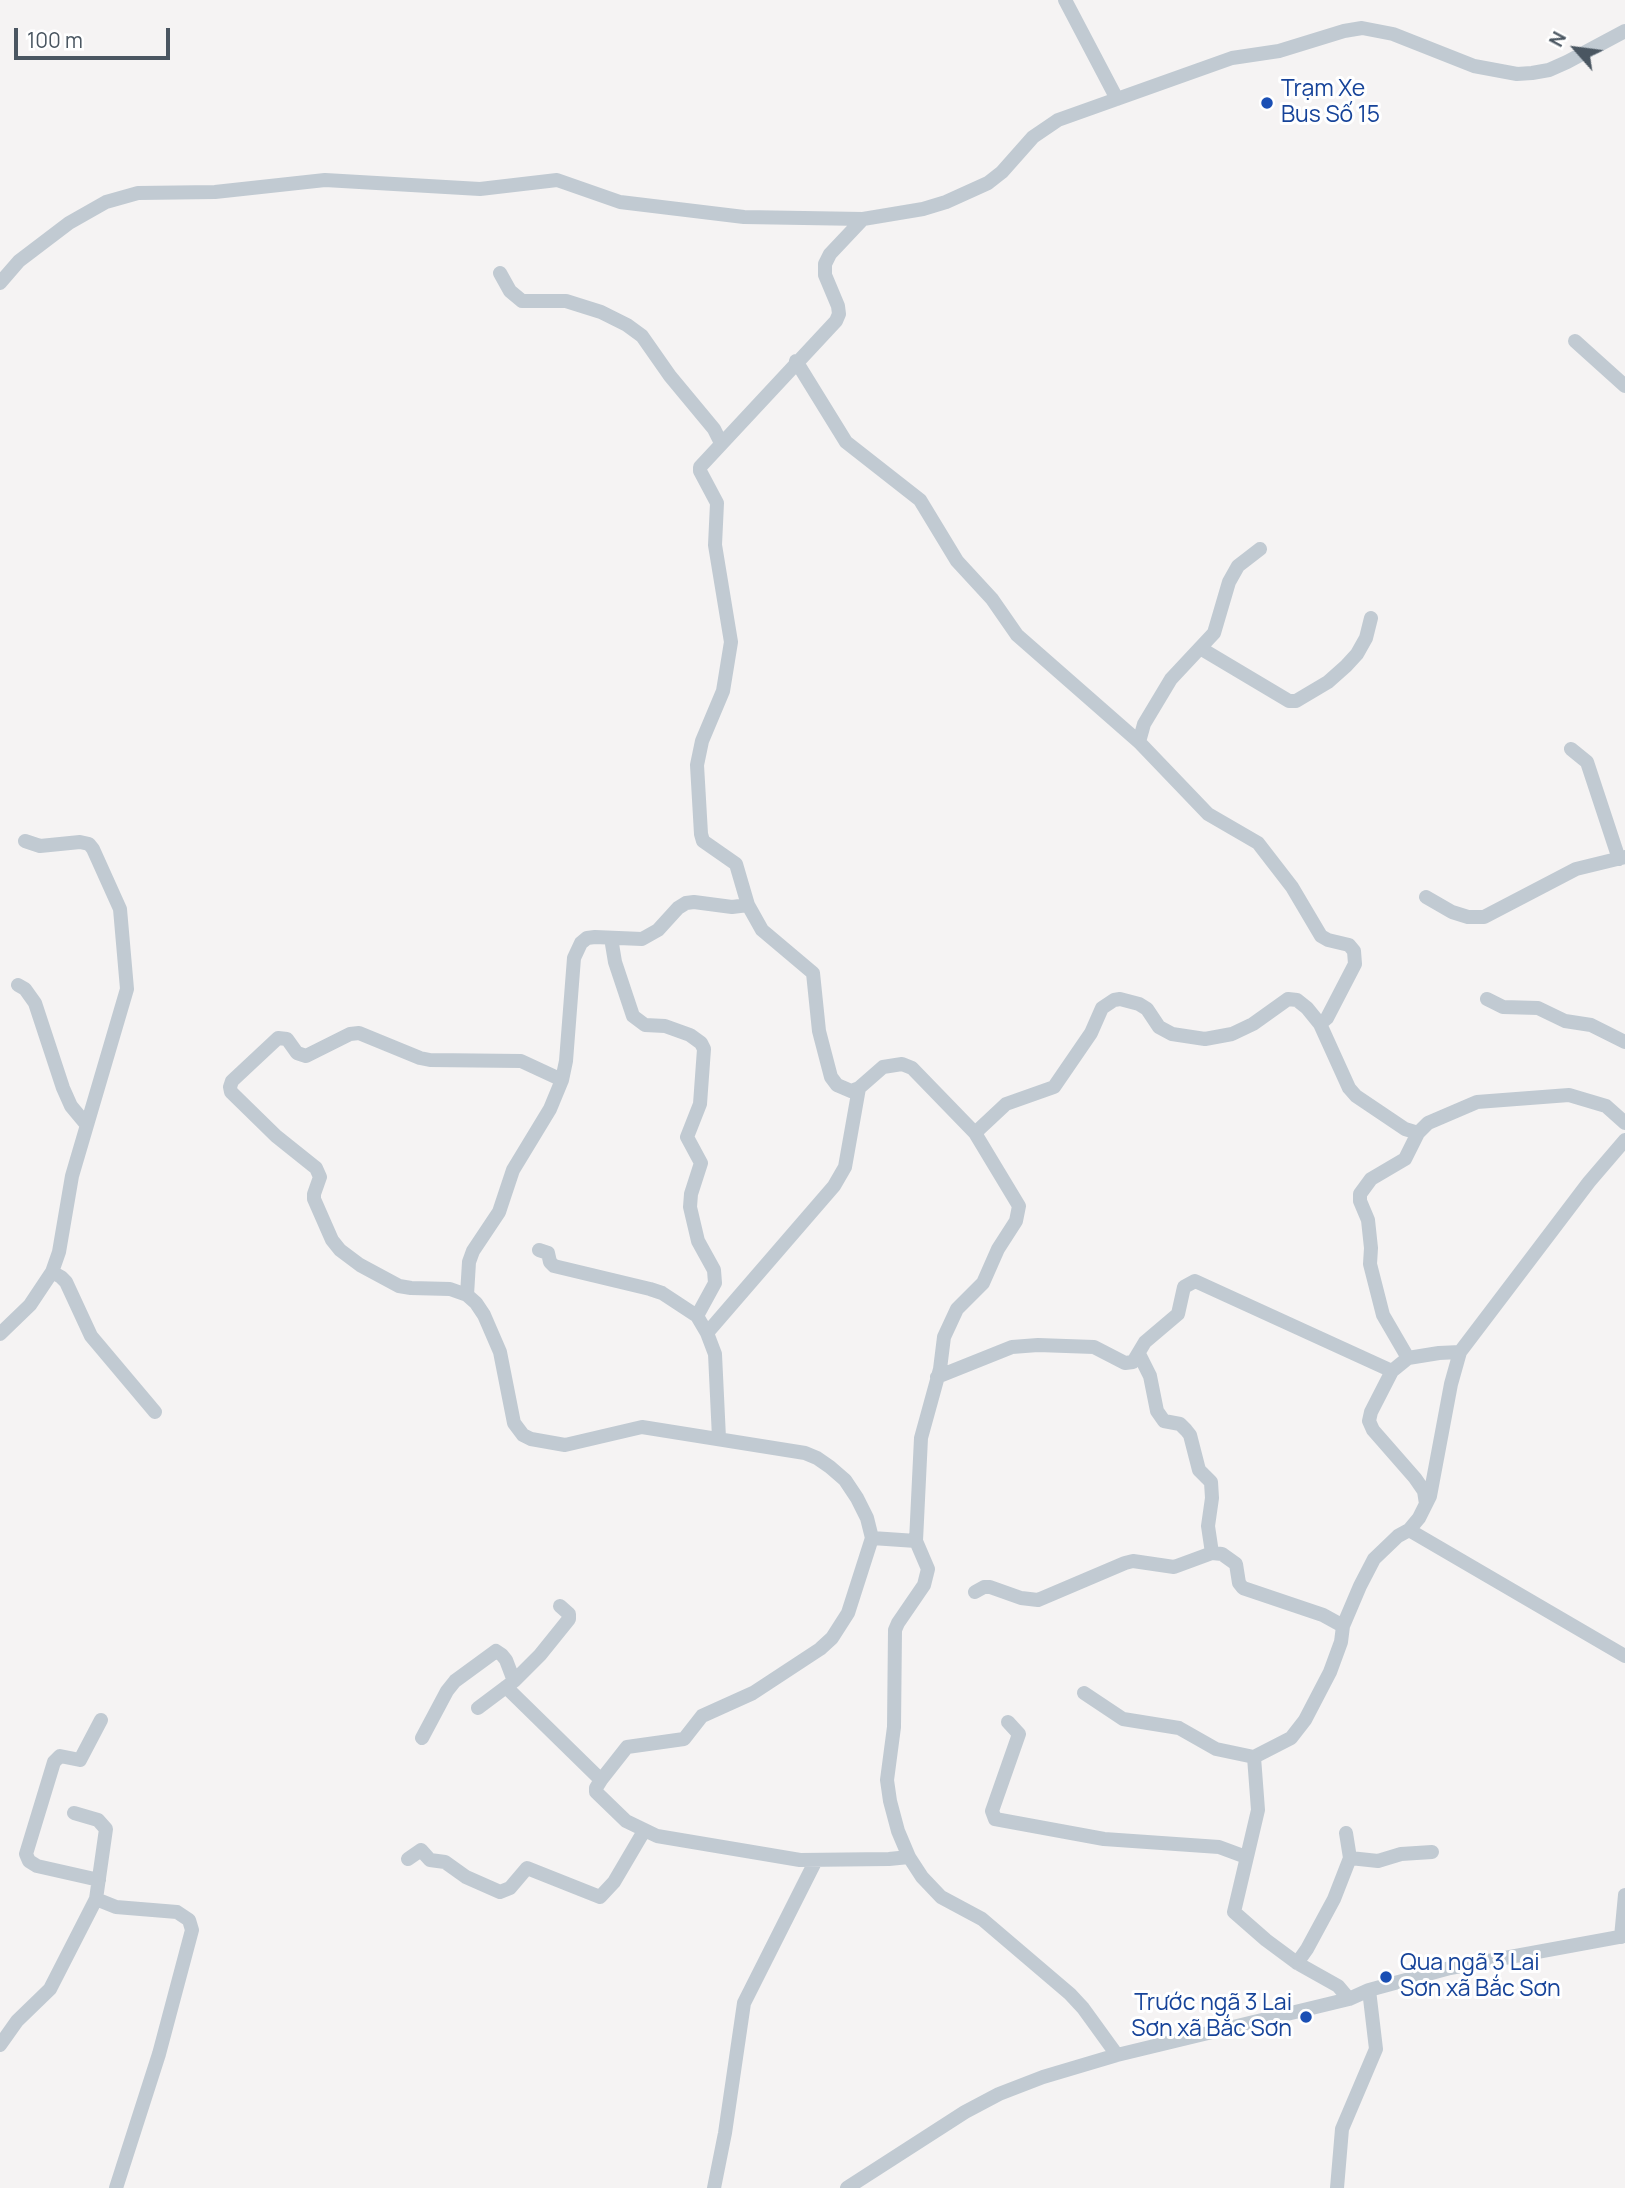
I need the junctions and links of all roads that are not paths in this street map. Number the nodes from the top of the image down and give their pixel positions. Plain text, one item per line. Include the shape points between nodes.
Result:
1 (1065, 0) edge
2 (1625, 31) edge
3 (1117, 99) junction
4 (863, 219) junction
5 (500, 272) dead end
6 (0, 283) edge
7 (1575, 341) dead end
8 (796, 361) junction
9 (1625, 386) edge
10 (720, 443) junction
11 (1260, 549) dead end
12 (1371, 618) dead end
13 (1200, 649) junction
14 (1139, 742) junction
15 (1571, 749) dead end
16 (25, 841) dead end
17 (1622, 858) edge
18 (1426, 897) dead end
19 (748, 905) junction
20 (611, 938) junction
21 (18, 985) dead end
22 (1487, 999) dead end
23 (1320, 1024) junction
24 (1625, 1042) edge
25 (562, 1080) junction
26 (859, 1088) junction
27 (1625, 1123) edge
28 (86, 1124) junction
29 (975, 1133) junction
30 (1418, 1133) junction
31 (1625, 1140) edge
32 (539, 1250) dead end
33 (52, 1272) junction
34 (467, 1295) junction
35 (697, 1316) junction
36 (707, 1333) junction
37 (0, 1334) edge
38 (1460, 1352) junction
39 (1139, 1354) junction
40 (1408, 1358) junction
41 (1392, 1371) junction
42 (937, 1377) junction
43 (155, 1412) dead end
44 (719, 1438) junction
45 (1426, 1504) junction
46 (1409, 1531) junction
47 (872, 1538) junction
48 (916, 1541) junction
49 (1212, 1553) junction
50 (975, 1592) dead end
51 (561, 1606) dead end
52 (1343, 1626) junction
53 (1625, 1656) edge
54 (510, 1684) junction
55 (1084, 1693) dead end
56 (478, 1708) dead end
57 (101, 1720) dead end
58 (1008, 1721) dead end
59 (422, 1738) dead end
60 (1254, 1757) junction
61 (601, 1780) junction
62 (74, 1813) dead end
63 (644, 1831) junction
64 (1346, 1833) dead end
65 (1432, 1852) dead end
66 (909, 1857) junction
67 (1246, 1857) junction
68 (408, 1858) dead end
69 (1350, 1858) junction
70 (816, 1860) junction
71 (99, 1880) junction
72 (1625, 1895) edge
73 (96, 1899) junction
74 (1623, 1937) edge
75 (1297, 1963) junction
76 (1369, 1990) junction
77 (1349, 1999) junction
78 (0, 2046) edge
79 (1117, 2055) junction
80 (116, 2188) edge
81 (714, 2188) edge
82 (847, 2188) edge
83 (1337, 2188) edge

1 - 3 street
2 - 3 street via 1549,70 1517,74 1474,66 1393,34 1362,28 1279,51 1220,61
3 - 4 street via 1044,128 988,183 923,209
4 - 6 street via 744,217 620,202 557,180 480,189 326,180 215,192 138,193 106,202 69,223 19,261
4 - 8 street via 825,264 838,306 836,321
5 - 10 street via 510,291 522,300 566,301 601,312 642,336 715,429
7 - 9 street
8 - 10 street
8 - 14 street via 846,442 920,500 957,561 1017,635
10 - 19 street via 700,471 717,503 715,545 731,652 723,691 698,753 701,834 736,864
11 - 13 street via 1238,566 1213,633
12 - 13 street via 1357,654 1311,694 1296,701
13 - 14 street via 1171,679 1144,723
14 - 23 street via 1208,814 1264,849 1321,936 1354,951 1354,964
15 - 17 street via 1587,762
16 - 28 street via 40,846 89,844 120,909 127,989
17 - 18 street via 1576,869 1484,916 1460,915
19 - 20 street via 686,903 651,936
19 - 26 street via 762,930 813,973 828,1070 837,1085 851,1091
20 - 25 street via 587,938 573,958
20 - 35 street via 633,1016 645,1025 690,1035 704,1049 699,1109 687,1138 701,1163 690,1207 715,1283
21 - 28 street via 35,1003 63,1088
22 - 24 street via 1503,1007 1538,1008
23 - 29 street via 1307,1007 1289,999 1232,1034 1205,1039 1172,1034 1159,1027 1139,1004 1114,1000 1102,1008 1091,1033 1054,1087 1006,1104
23 - 30 street via 1356,1096
25 - 34 street via 517,1163 499,1212 473,1251
25 - 34 street via 521,1061 420,1058 359,1032 306,1056 297,1053 287,1039 278,1038 232,1081 231,1092 319,1172 314,1199 340,1250 398,1286 450,1289
26 - 29 street via 883,1067 902,1064 912,1068
26 - 36 street via 845,1167 834,1186
27 - 30 street via 1606,1106 1569,1095 1477,1102 1428,1123
28 - 33 street
29 - 42 street via 1016,1200 1019,1213 982,1283 957,1309 944,1336
30 - 40 street via 1405,1159 1371,1179 1360,1194 1383,1315
31 - 38 street
32 - 35 street via 548,1253 554,1266 662,1293
33 - 37 street via 30,1305
33 - 43 street via 66,1282 91,1336
34 - 44 street via 484,1315 497,1345 514,1423 523,1435 565,1445 642,1427
35 - 36 street
36 - 44 street via 716,1362
38 - 40 street
38 - 45 street
39 - 41 street via 1145,1342 1178,1314 1184,1287 1195,1281
39 - 42 street via 1125,1363 1094,1348 1012,1347
39 - 49 street via 1150,1376 1157,1411 1190,1435 1199,1469 1210,1482
40 - 41 street
41 - 45 street via 1369,1421 1424,1491
42 - 48 street via 919,1450
44 - 47 street via 817,1458 845,1480 858,1498
45 - 46 street
46 - 52 street via 1374,1559
46 - 53 street
47 - 48 street
47 - 61 street via 848,1613 820,1649 748,1696 702,1716 684,1739 627,1747
48 - 66 street via 928,1569 924,1585 895,1630 894,1727 887,1780 898,1832
49 - 50 street via 1174,1567 1125,1563 1038,1600 990,1587
49 - 52 street via 1236,1564 1243,1588
51 - 54 street via 569,1619
52 - 60 street via 1330,1672 1305,1720 1291,1738
54 - 56 street
54 - 59 street via 506,1660 496,1651 447,1691
54 - 61 street
55 - 60 street via 1123,1718 1179,1728 1209,1746
57 - 71 street via 80,1760 60,1756 54,1762 26,1854 37,1866
58 - 67 street via 1019,1734 992,1811 995,1819 1104,1839 1219,1847
60 - 67 street via 1258,1810
61 - 63 street via 596,1792 626,1821
62 - 71 street via 97,1820 106,1829
63 - 68 street via 600,1897 527,1868 510,1888 499,1892 445,1862 430,1860 421,1850
63 - 70 street via 748,1853
64 - 69 street
65 - 69 street via 1378,1861
66 - 70 street
66 - 79 street via 941,1897 982,1919 1070,1994
67 - 75 street via 1234,1912
69 - 75 street via 1334,1899
70 - 81 street via 744,2003
71 - 73 street
72 - 74 street
73 - 78 street via 50,1989 17,2021
73 - 80 street via 116,1907 177,1912 189,1920 192,1930
74 - 76 street via 1450,1968
75 - 77 street via 1338,1986
76 - 77 street
76 - 83 street via 1376,2049 1342,2130
77 - 79 street
79 - 82 street via 990,2098

